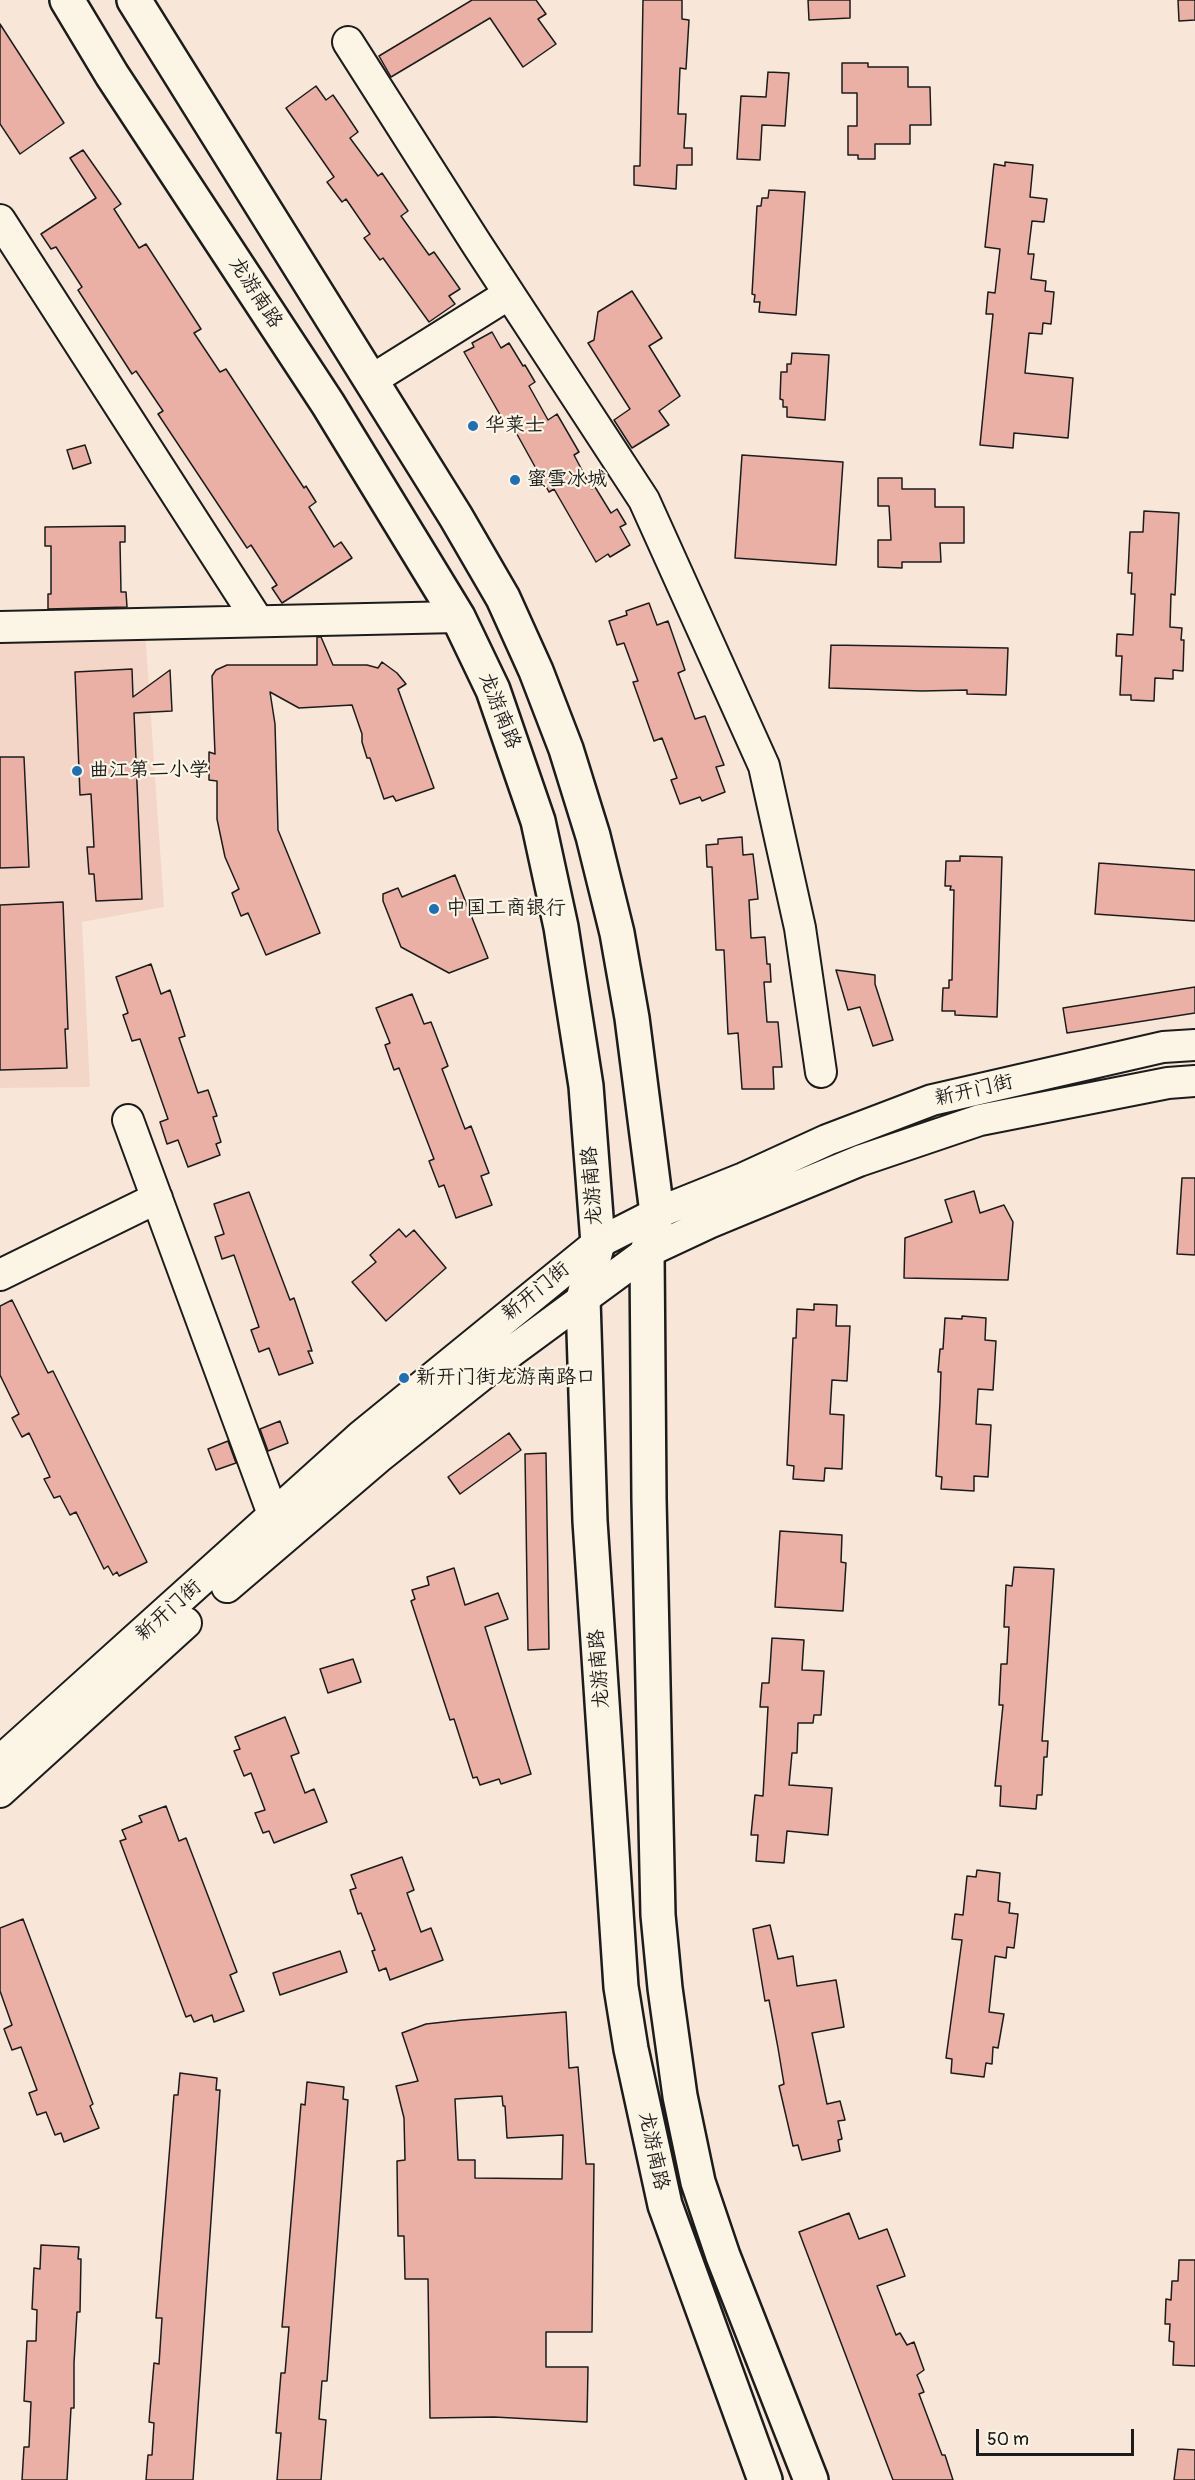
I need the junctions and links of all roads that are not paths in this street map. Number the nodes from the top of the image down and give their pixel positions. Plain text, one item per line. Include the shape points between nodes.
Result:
1 (67, 0) edge
2 (134, 0) edge
3 (348, 42) dead end
4 (0, 220) edge
5 (509, 294) junction
6 (370, 381) junction
7 (458, 617) junction
8 (258, 621) junction
9 (0, 627) edge
10 (1195, 1045) edge
11 (821, 1072) dead end
12 (1195, 1081) edge
13 (128, 1120) dead end
14 (157, 1198) junction
15 (657, 1214) junction
16 (598, 1243) junction
17 (647, 1252) junction
18 (0, 1275) edge
19 (583, 1299) junction
20 (274, 1517) junction
21 (0, 1761) edge
22 (0, 1792) edge
23 (765, 2480) edge
24 (811, 2480) edge

1 - 7 main road, 龙游南路 via 328,404
2 - 6 main road, 龙游南路
3 - 5 street
4 - 8 street
5 - 6 street
5 - 11 street via 644,500 764,766 800,928
6 - 15 main road, 龙游南路 via 503,598 566,749 617,933
7 - 8 street
7 - 16 main road, 龙游南路 via 493,690 538,821 561,927 586,1086
8 - 9 street
10 - 15 street, 新开门街 via 1163,1047 932,1100 827,1140
12 - 17 street, 新开门街 via 980,1120 858,1161
13 - 14 street
14 - 18 street
14 - 20 street
15 - 16 street, 新开门街
15 - 17 main road, 龙游南路
16 - 19 main road, 龙游南路
16 - 20 street, 新开门街 via 404,1399
17 - 19 street, 新开门街
17 - 24 main road, 龙游南路 via 657,1891 665,1988 680,2096 698,2182
19 - 22 street, 新开门街 via 378,1458 243,1572
19 - 23 main road, 龙游南路 via 590,1521 621,1987 665,2205
20 - 21 street, 新开门街

